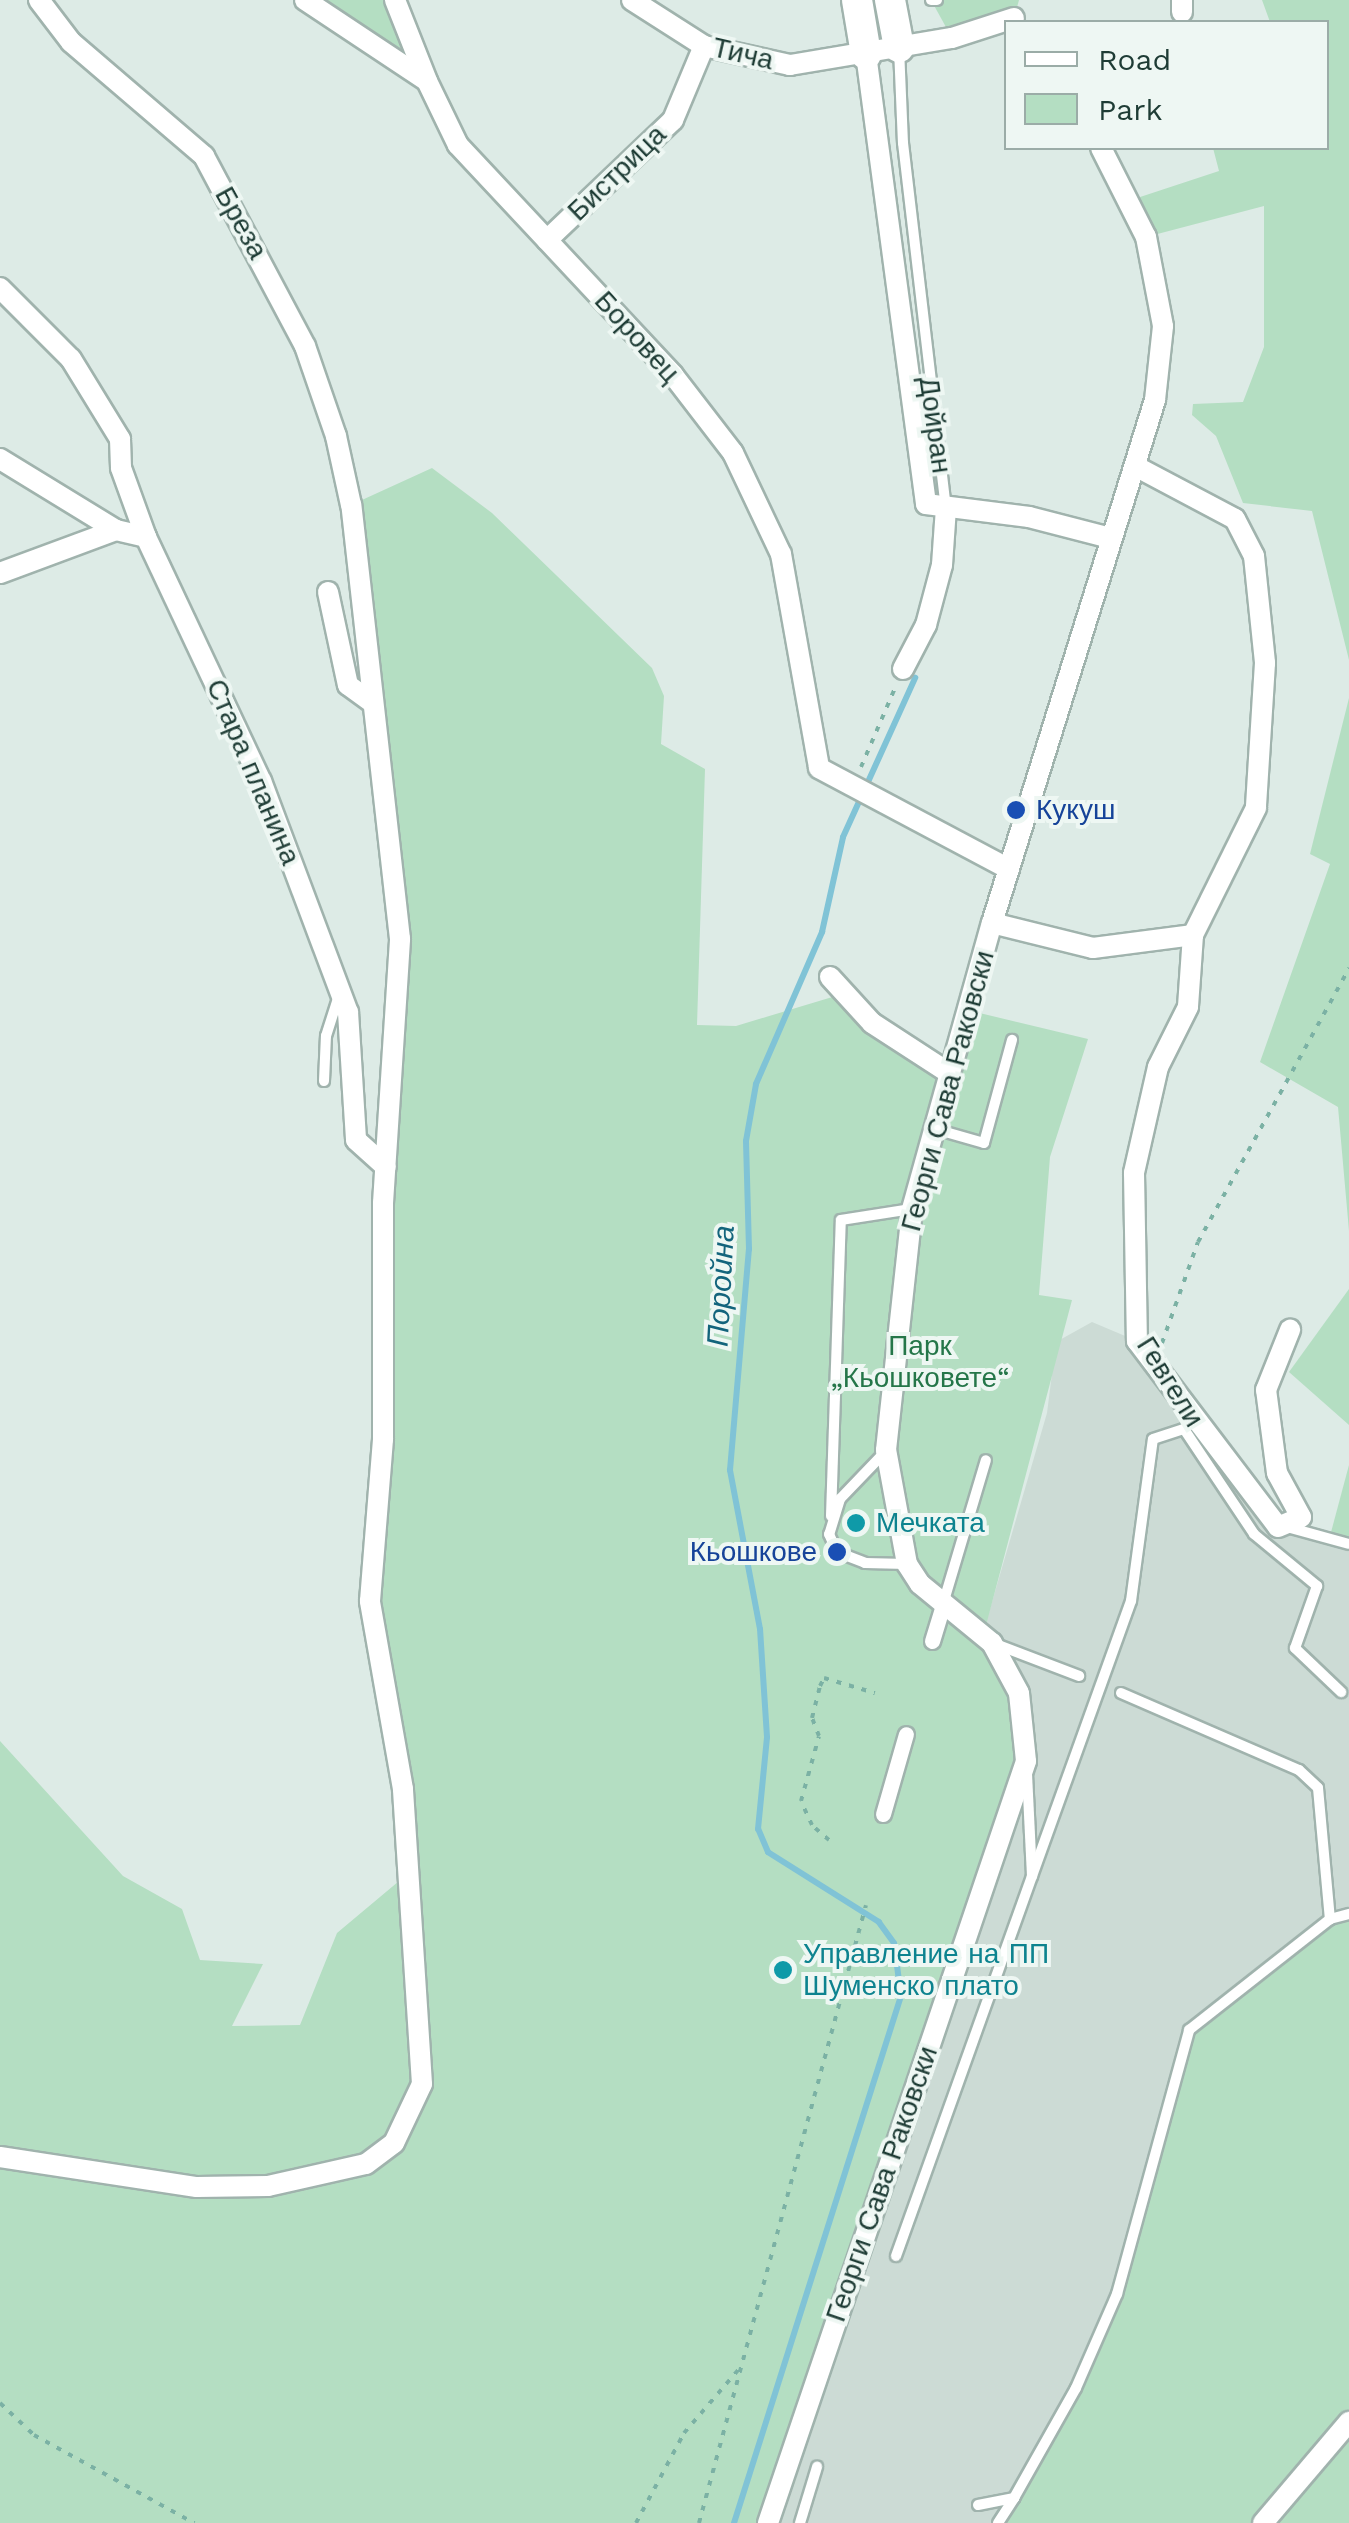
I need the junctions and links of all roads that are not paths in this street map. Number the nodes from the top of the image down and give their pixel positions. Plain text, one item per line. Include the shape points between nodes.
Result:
1 (38, 0) edge
2 (305, 0) edge
3 (395, 0) edge
4 (632, 0) edge
5 (857, 0) edge
6 (890, 0) edge
7 (1018, 13) edge
8 (704, 46) junction
9 (900, 48) junction
10 (866, 54) junction
11 (428, 82) junction
12 (1101, 150) edge
13 (547, 240) junction
14 (0, 288) edge
15 (0, 459) edge
16 (1135, 466) junction
17 (946, 508) junction
18 (116, 530) junction
19 (146, 537) junction
20 (1110, 538) junction
21 (0, 573) edge
22 (328, 592) dead end
23 (903, 670) road end
24 (373, 703) junction
25 (1009, 869) junction
26 (992, 923) junction
27 (1193, 935) junction
28 (830, 976) dead end
29 (340, 991) junction
30 (1012, 1040) dead end
31 (950, 1073) junction
32 (324, 1081) dead end
33 (934, 1129) junction
34 (386, 1167) junction
35 (912, 1209) junction
36 (1290, 1330) dead end
37 (886, 1450) junction
38 (986, 1460) dead end
39 (831, 1516) junction
40 (1286, 1526) junction
41 (1349, 1544) edge
42 (908, 1564) junction
43 (943, 1604) junction
44 (932, 1641) dead end
45 (992, 1643) junction
46 (1080, 1676) dead end
47 (1341, 1692) dead end
48 (1120, 1693) dead end
49 (906, 1734) dead end
50 (1026, 1760) junction
51 (884, 1814) dead end
52 (1032, 1876) junction
53 (1349, 1914) edge
54 (1330, 1919) junction
55 (0, 2157) edge
56 (896, 2256) dead end
57 (1349, 2422) edge
58 (817, 2467) dead end
59 (1014, 2498) junction
60 (978, 2505) dead end
61 (768, 2523) edge
62 (800, 2523) edge
63 (998, 2523) edge
64 (1263, 2523) edge

1 - 24 street, Бреза via 71,42 204,156 304,346 336,436 351,505
2 - 11 street
3 - 11 street, Боровец
4 - 8 street, Тича
5 - 10 main road
6 - 9 main road
7 - 9 street
8 - 10 street, Тича via 790,65
8 - 13 street, Бистрица via 672,120
9 - 10 street
9 - 17 lane, Дойран via 903,143
10 - 17 street, Дойран via 924,498
11 - 13 street, Боровец via 458,145
12 - 16 street, Георги Сава Раковски via 1146,237 1163,326 1155,400
13 - 25 street, Боровец via 673,375 733,453 781,554 820,768
14 - 19 street via 71,359 120,439 122,468
15 - 18 street
16 - 20 street, Георги Сава Раковски
16 - 27 street via 1234,519 1254,556 1265,663 1256,808
17 - 20 street via 1029,516
17 - 23 street, Дойран via 942,565 926,625
18 - 19 street
18 - 21 street
19 - 29 street, Стара планина via 261,782
20 - 25 street, Георги Сава Раковски
22 - 24 street via 348,685
24 - 34 street, Бреза via 400,939
25 - 26 street, Георги Сава Раковски
26 - 27 street via 1093,948
26 - 31 street, Георги Сава Раковски
27 - 40 street, Гевгели via 1188,1006 1158,1068 1134,1173 1137,1341 1264,1514
28 - 31 street via 872,1023
29 - 32 lane via 326,1036
29 - 34 street, Стара планина via 348,1012 356,1140
30 - 33 lane via 984,1142
31 - 33 street, Георги Сава Раковски
33 - 35 street, Георги Сава Раковски
34 - 55 street, Бреза via 383,1439 370,1601 411,1870 422,2084 412,2116 394,2143 366,2164 268,2186 197,2188
35 - 37 street, Георги Сава Раковски
35 - 39 lane via 840,1220
36 - 40 street via 1266,1390 1277,1472 1301,1517
37 - 39 lane
37 - 42 street, Георги Сава Раковски
38 - 43 lane
39 - 42 lane via 837,1552 866,1564
40 - 41 lane
42 - 43 street, Георги Сава Раковски
43 - 44 street
43 - 45 street, Георги Сава Раковски
45 - 46 lane
45 - 50 street, Георги Сава Раковски via 1019,1693
47 - 52 lane via 1294,1648 1317,1586 1254,1534 1184,1429 1153,1439 1131,1601
48 - 54 lane via 1299,1770 1318,1788
49 - 51 street
50 - 52 lane
50 - 61 street, Георги Сава Раковски
52 - 56 lane
53 - 54 lane
54 - 59 lane via 1189,2030 1117,2294 1076,2388
57 - 64 street
58 - 62 lane
59 - 60 lane
59 - 63 lane

